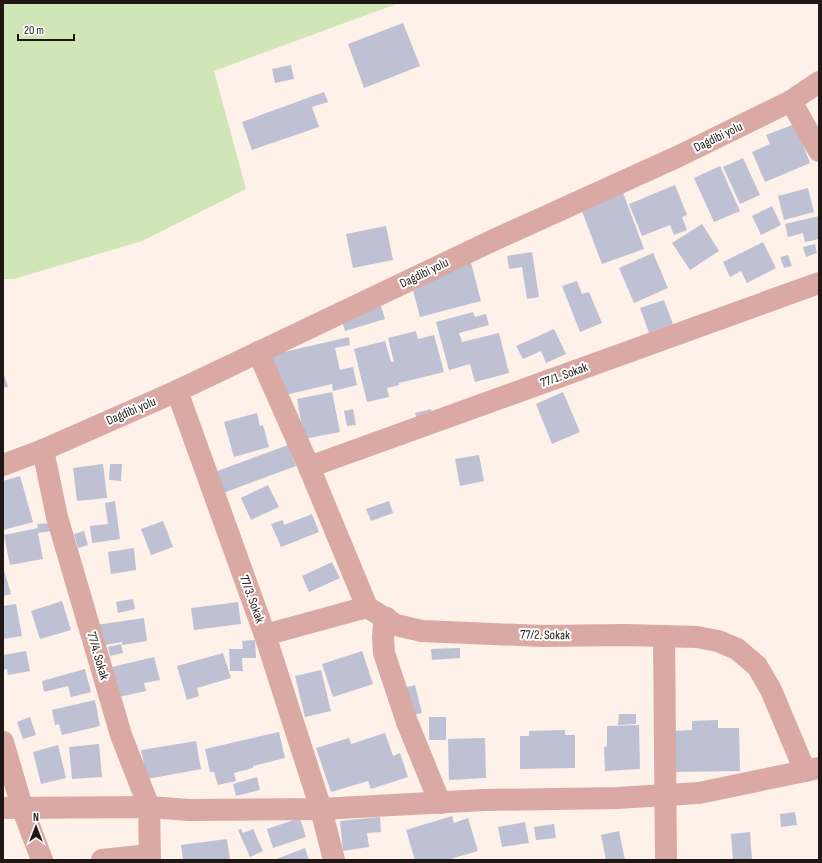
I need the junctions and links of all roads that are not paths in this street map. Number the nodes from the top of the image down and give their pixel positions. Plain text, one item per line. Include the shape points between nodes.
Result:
1 (819, 82) edge
2 (791, 101) junction
3 (819, 151) edge
4 (819, 284) edge
5 (258, 352) junction
6 (177, 392) junction
7 (44, 450) junction
8 (3, 465) edge
9 (309, 467) junction
10 (367, 606) junction
11 (387, 618) junction
12 (265, 635) junction
13 (664, 636) junction
14 (3, 742) edge
15 (812, 770) edge
16 (666, 795) junction
17 (440, 803) junction
18 (149, 807) junction
19 (12, 808) edge
20 (321, 809) junction
21 (150, 857) edge
22 (42, 860) edge
23 (102, 860) edge
24 (334, 860) edge
25 (666, 860) edge

1 - 2 street, Dagdibi yolu
2 - 3 street
2 - 5 street, Dagdibi yolu via 679,156 496,238
4 - 9 street, 77/1. Sokak
5 - 6 street, Dagdibi yolu
5 - 9 street
6 - 7 street, Dagdibi yolu
6 - 12 street, 77/3. Sokak
7 - 8 street, Dagdibi yolu
7 - 18 street, 77/4. Sokak via 57,517 121,735
9 - 10 street
10 - 11 street, 77/2. Sokak
10 - 12 street
11 - 13 street, 77/2. Sokak via 396,625 422,631 543,636
11 - 17 street via 384,625 384,654 407,722
12 - 20 street, 77/3. Sokak
13 - 15 street, 77/2. Sokak via 697,637 718,641 737,649 757,666
13 - 16 street
14 - 19 street
15 - 16 street via 699,793
16 - 17 street
16 - 25 street
17 - 20 street
18 - 19 street
18 - 20 street via 189,810
18 - 21 street, 77/4. Sokak
19 - 22 street
20 - 24 street, 77/3. Sokak
21 - 23 street

